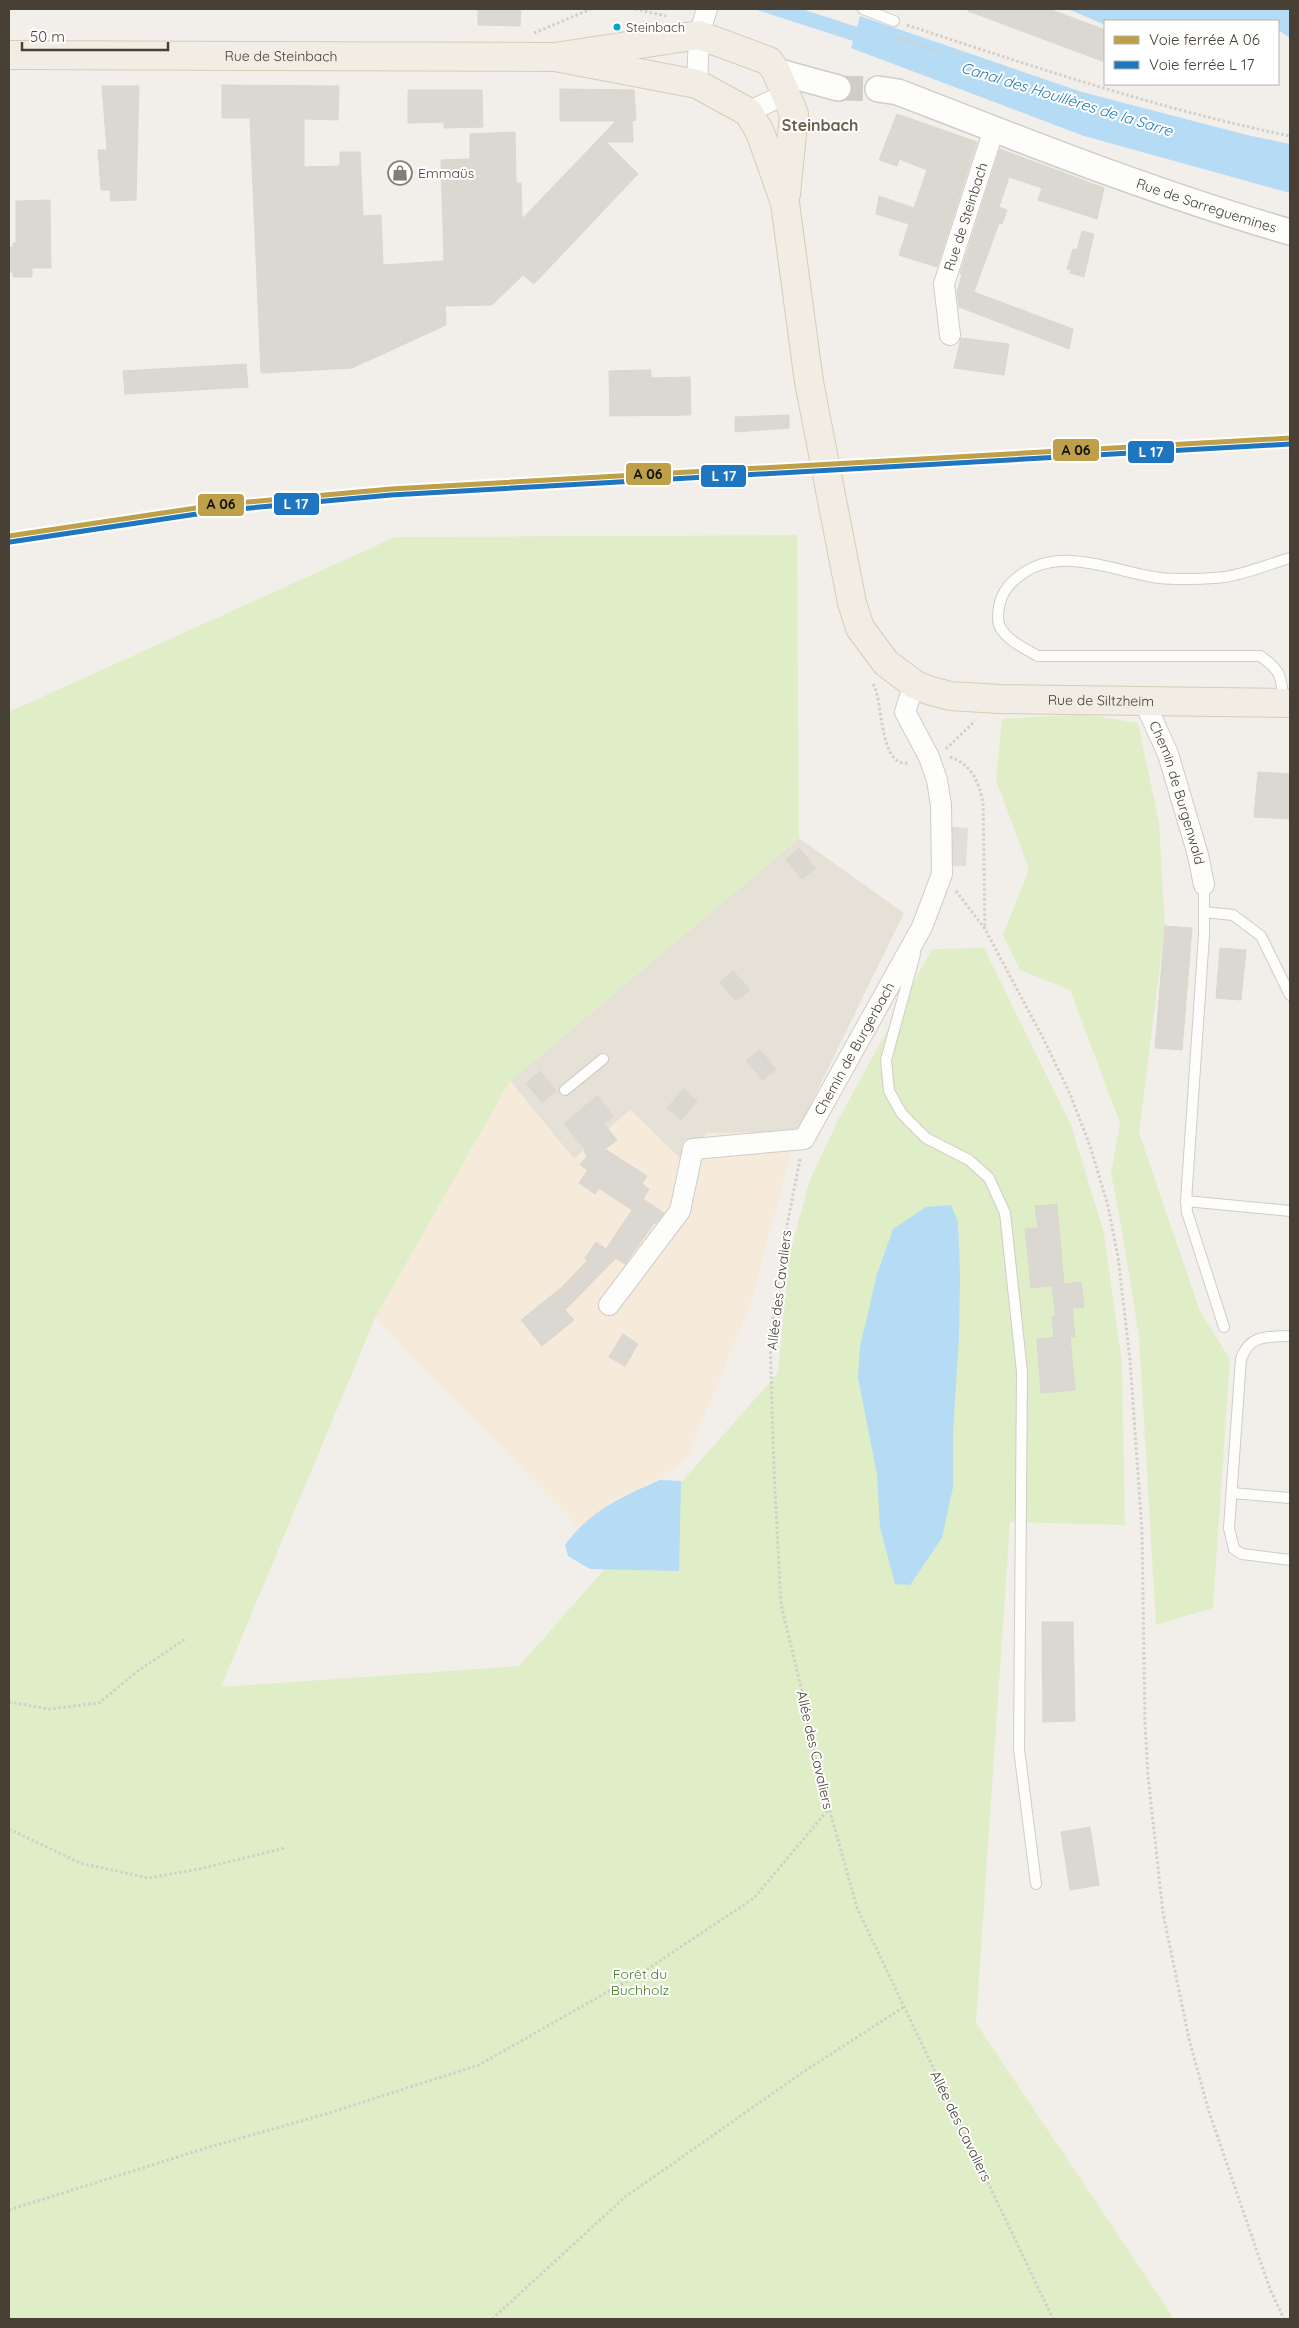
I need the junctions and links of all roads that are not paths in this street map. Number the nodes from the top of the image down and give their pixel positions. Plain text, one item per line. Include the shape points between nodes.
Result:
1 (863, 9) edge
2 (703, 21) edge
3 (894, 21) road end
4 (9, 55) edge
5 (555, 58) junction
6 (781, 82) junction
7 (697, 84) junction
8 (878, 89) tunnel mouth
9 (748, 112) junction
10 (994, 129) junction
11 (785, 203) junction
12 (1290, 232) edge
13 (950, 335) dead end
14 (1290, 558) edge
15 (914, 684) junction
16 (1144, 701) junction
17 (1287, 703) edge
18 (1204, 885) joint
19 (1204, 912) junction
20 (922, 927) junction
21 (1290, 995) edge
22 (603, 1059) dead end
23 (565, 1090) dead end
24 (1186, 1201) junction
25 (1290, 1211) edge
26 (609, 1305) dead end
27 (1224, 1327) dead end
28 (1290, 1336) edge
29 (1232, 1493) junction
30 (1290, 1498) edge
31 (1290, 1560) edge
32 (1036, 1884) dead end

1 - 3 lane
2 - 5 main road
2 - 6 main road via 769,61
2 - 7 street
4 - 5 main road, Rue de Steinbach
5 - 7 main road
6 - 9 street
6 - 11 main road via 794,114
7 - 9 main road
8 - 10 street via 898,92
9 - 11 main road via 760,132
10 - 12 street, Rue de Sarreguemines via 1224,213
10 - 13 street, Rue de Steinbach via 944,284
11 - 15 main road, Rue de Siltzheim via 809,382 852,603 860,628 886,663
14 - 17 lane via 1225,577 1160,578 1082,560 1043,562 1009,584 999,599 998,622 1009,639 1038,656 1260,656 1275,666
15 - 16 main road, Rue de Siltzheim via 950,696 999,700
15 - 20 street, Chemin de Burgerbach via 905,712 929,757 941,806 942,874
16 - 17 main road, Rue de Siltzheim
16 - 18 street, Chemin de Burgenwald via 1168,754
18 - 19 lane
19 - 21 lane via 1233,916 1261,936
19 - 24 lane
20 - 26 street, Chemin de Burgerbach via 804,1139 693,1149 680,1211
20 - 32 lane via 886,1060 889,1091 902,1114 926,1138 969,1160 989,1178 1005,1213 1022,1372 1019,1749
22 - 23 lane
24 - 25 lane
24 - 27 lane
28 - 29 lane via 1253,1340 1241,1359
29 - 30 lane
29 - 31 lane via 1229,1528 1234,1549 1242,1554

